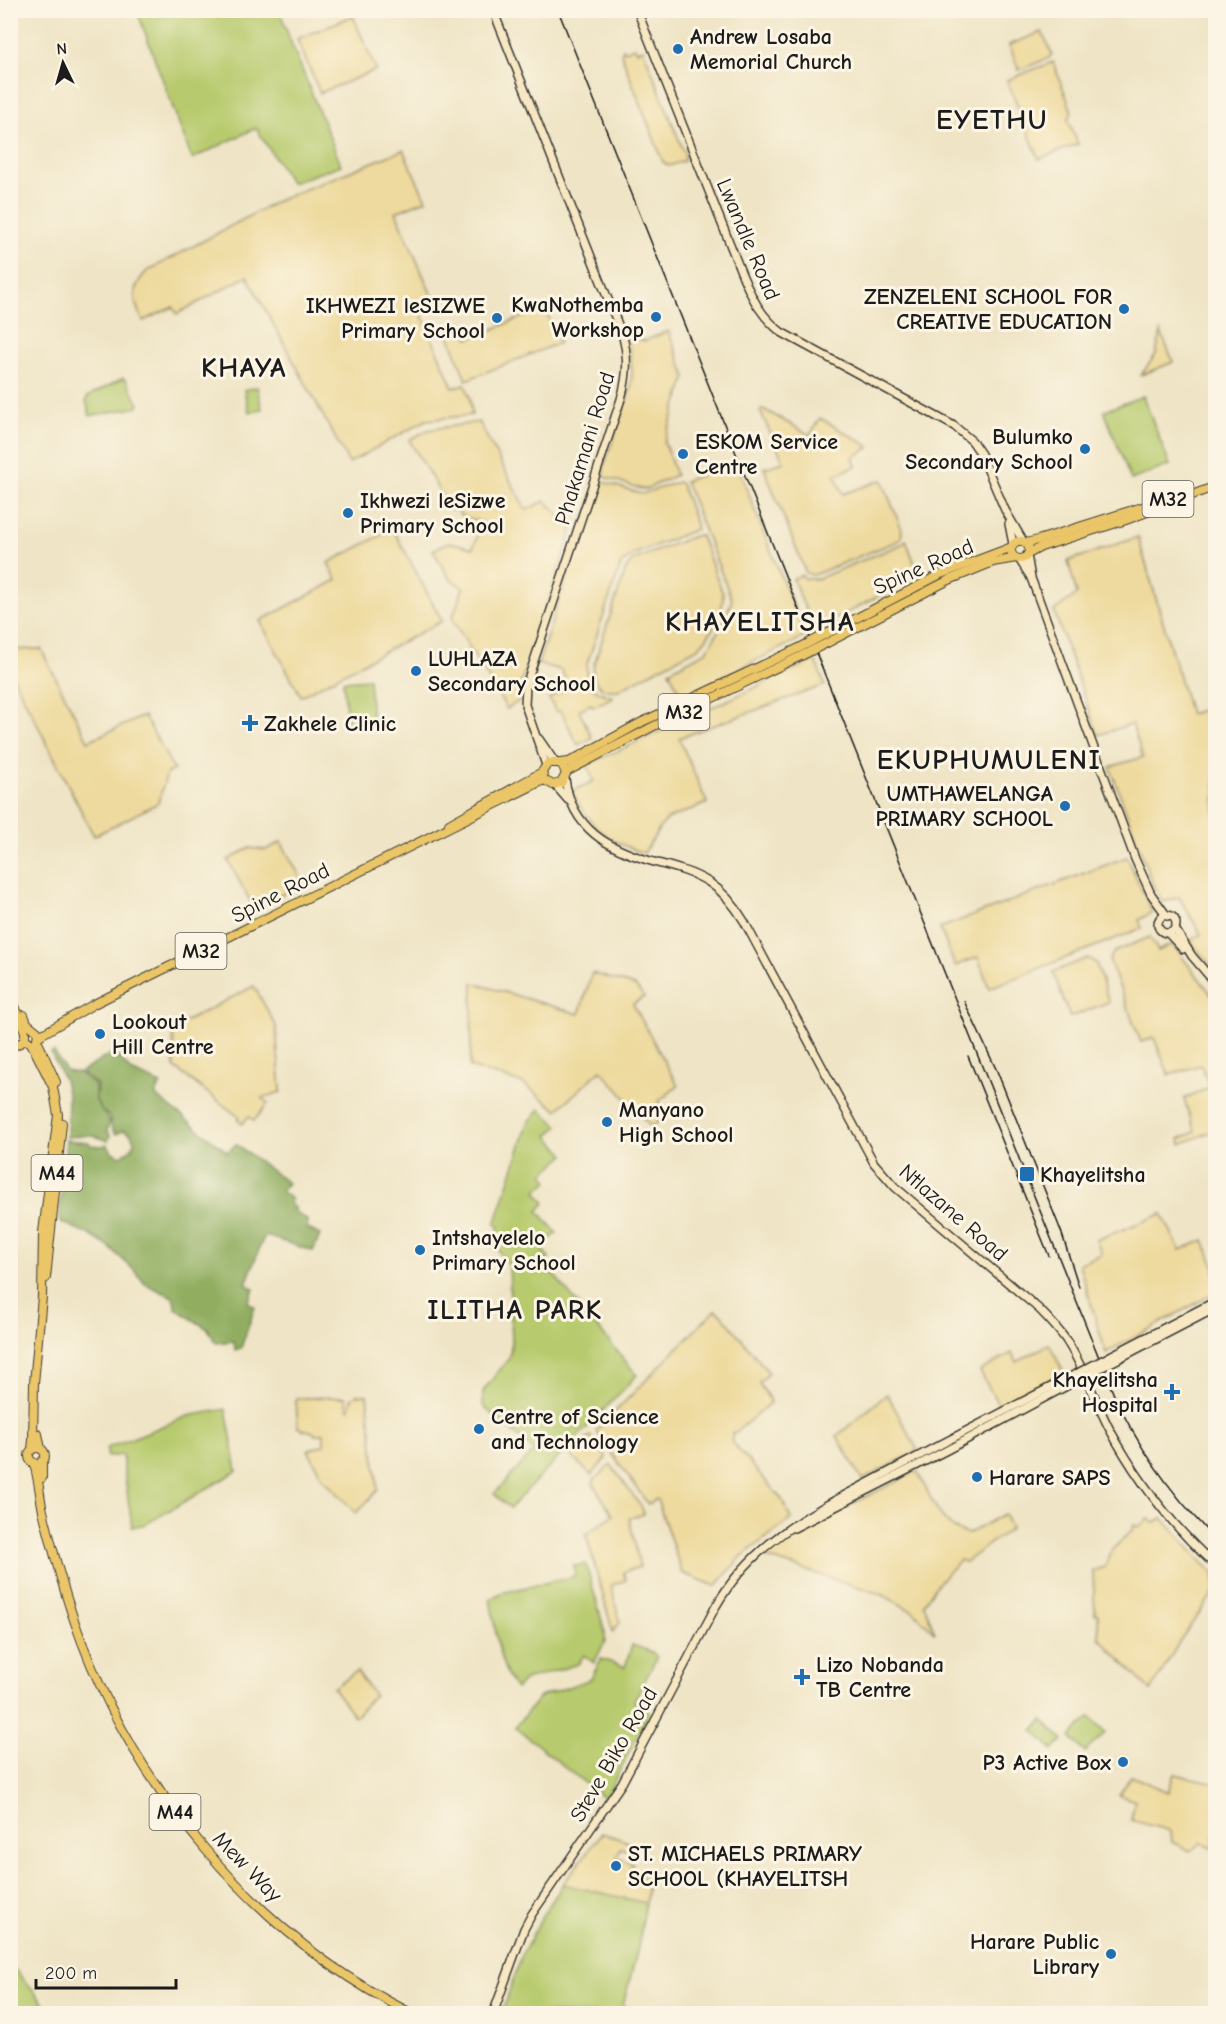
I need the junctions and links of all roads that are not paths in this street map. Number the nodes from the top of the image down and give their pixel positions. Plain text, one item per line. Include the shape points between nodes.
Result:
1 (493, 10) edge
2 (637, 10) edge
3 (1215, 485) edge
4 (1005, 510) junction
5 (1024, 542) junction
6 (1012, 545) junction
7 (1028, 555) junction
8 (1017, 558) junction
9 (1030, 576) junction
10 (826, 639) junction
11 (802, 651) junction
12 (549, 768) junction
13 (565, 775) junction
14 (555, 785) junction
15 (570, 802) junction
16 (1164, 917) junction
17 (1171, 931) junction
18 (1215, 984) edge
19 (10, 987) edge
20 (10, 993) edge
21 (31, 1035) junction
22 (10, 1043) edge
23 (10, 1048) edge
24 (60, 1154) junction
25 (46, 1198) junction
26 (50, 1244) junction
27 (42, 1297) junction
28 (1215, 1301) edge
29 (1215, 1308) edge
30 (1113, 1358) junction
31 (36, 1373) junction
32 (41, 1449) junction
33 (32, 1450) junction
34 (42, 1461) junction
35 (33, 1462) junction
36 (48, 1526) junction
37 (1215, 1566) edge
38 (413, 2013) edge
39 (493, 2013) edge

1 - 12 street, Phakamani Road via 623,337 627,361 618,410 526,685 525,705
2 - 4 street, Lwandle Road via 761,314 787,336 963,433 981,454
3 - 5 main road, Spine Road / M32
3 - 7 main road, Spine Road / M32
4 - 5 street, Lwandle Road
4 - 6 street, Lwandle Road
5 - 6 main road, Spine Road / M32
5 - 7 main road via 1029,548
6 - 8 main road
6 - 10 main road, Spine Road / M32 via 941,574
7 - 8 main road, Spine Road / M32
7 - 9 street
8 - 9 street
8 - 10 main road, Spine Road / M32 via 993,562 949,580
9 - 16 street via 1137,862
10 - 11 main road, Spine Road / M32, bridge
11 - 12 main road, Spine Road / M32
11 - 13 main road, Spine Road / M32
12 - 13 main road
12 - 14 main road via 550,785
12 - 21 main road, Spine Road / M32 via 417,843
13 - 14 main road, Spine Road / M32
13 - 15 street, Ntlazane Road
14 - 15 street, Ntlazane Road
15 - 37 street, Ntlazane Road via 586,827 604,842 698,876 731,902 881,1172 1056,1327 1071,1348 1108,1426 1138,1476 1177,1528
16 - 17 street via 1175,921
16 - 17 street via 1158,924 1160,929
17 - 18 street
19 - 21 main road, Mew Way / M44
20 - 21 main road, Mew Way / M44
21 - 22 main road, Spine Road / M32
21 - 23 main road, Spine Road / M32
21 - 24 main road, Mew Way / M44 via 52,1071 60,1095
21 - 25 main road, Mew Way / M44 via 57,1105
24 - 25 main road via 51,1194
24 - 26 main road, Mew Way / M44
25 - 26 main road
25 - 27 main road, Mew Way / M44
26 - 27 main road, Mew Way / M44
27 - 31 main road, Mew Way / M44
28 - 30 street, Steve Biko Road
29 - 30 street, Steve Biko Road
30 - 39 street, Steve Biko Road, bridge via 810,1514 751,1559 725,1590 622,1783 532,1914
31 - 32 main road, Mew Way / M44
31 - 33 main road, Mew Way / M44
32 - 33 main road
32 - 34 main road, Mew Way / M44 via 45,1455
33 - 35 main road, Mew Way / M44 via 29,1457
34 - 35 main road
34 - 36 main road, Mew Way / M44
35 - 36 main road, Mew Way / M44
36 - 38 main road, Mew Way / M44 via 74,1619 101,1687 144,1766 175,1811 222,1867 289,1932 351,1978

